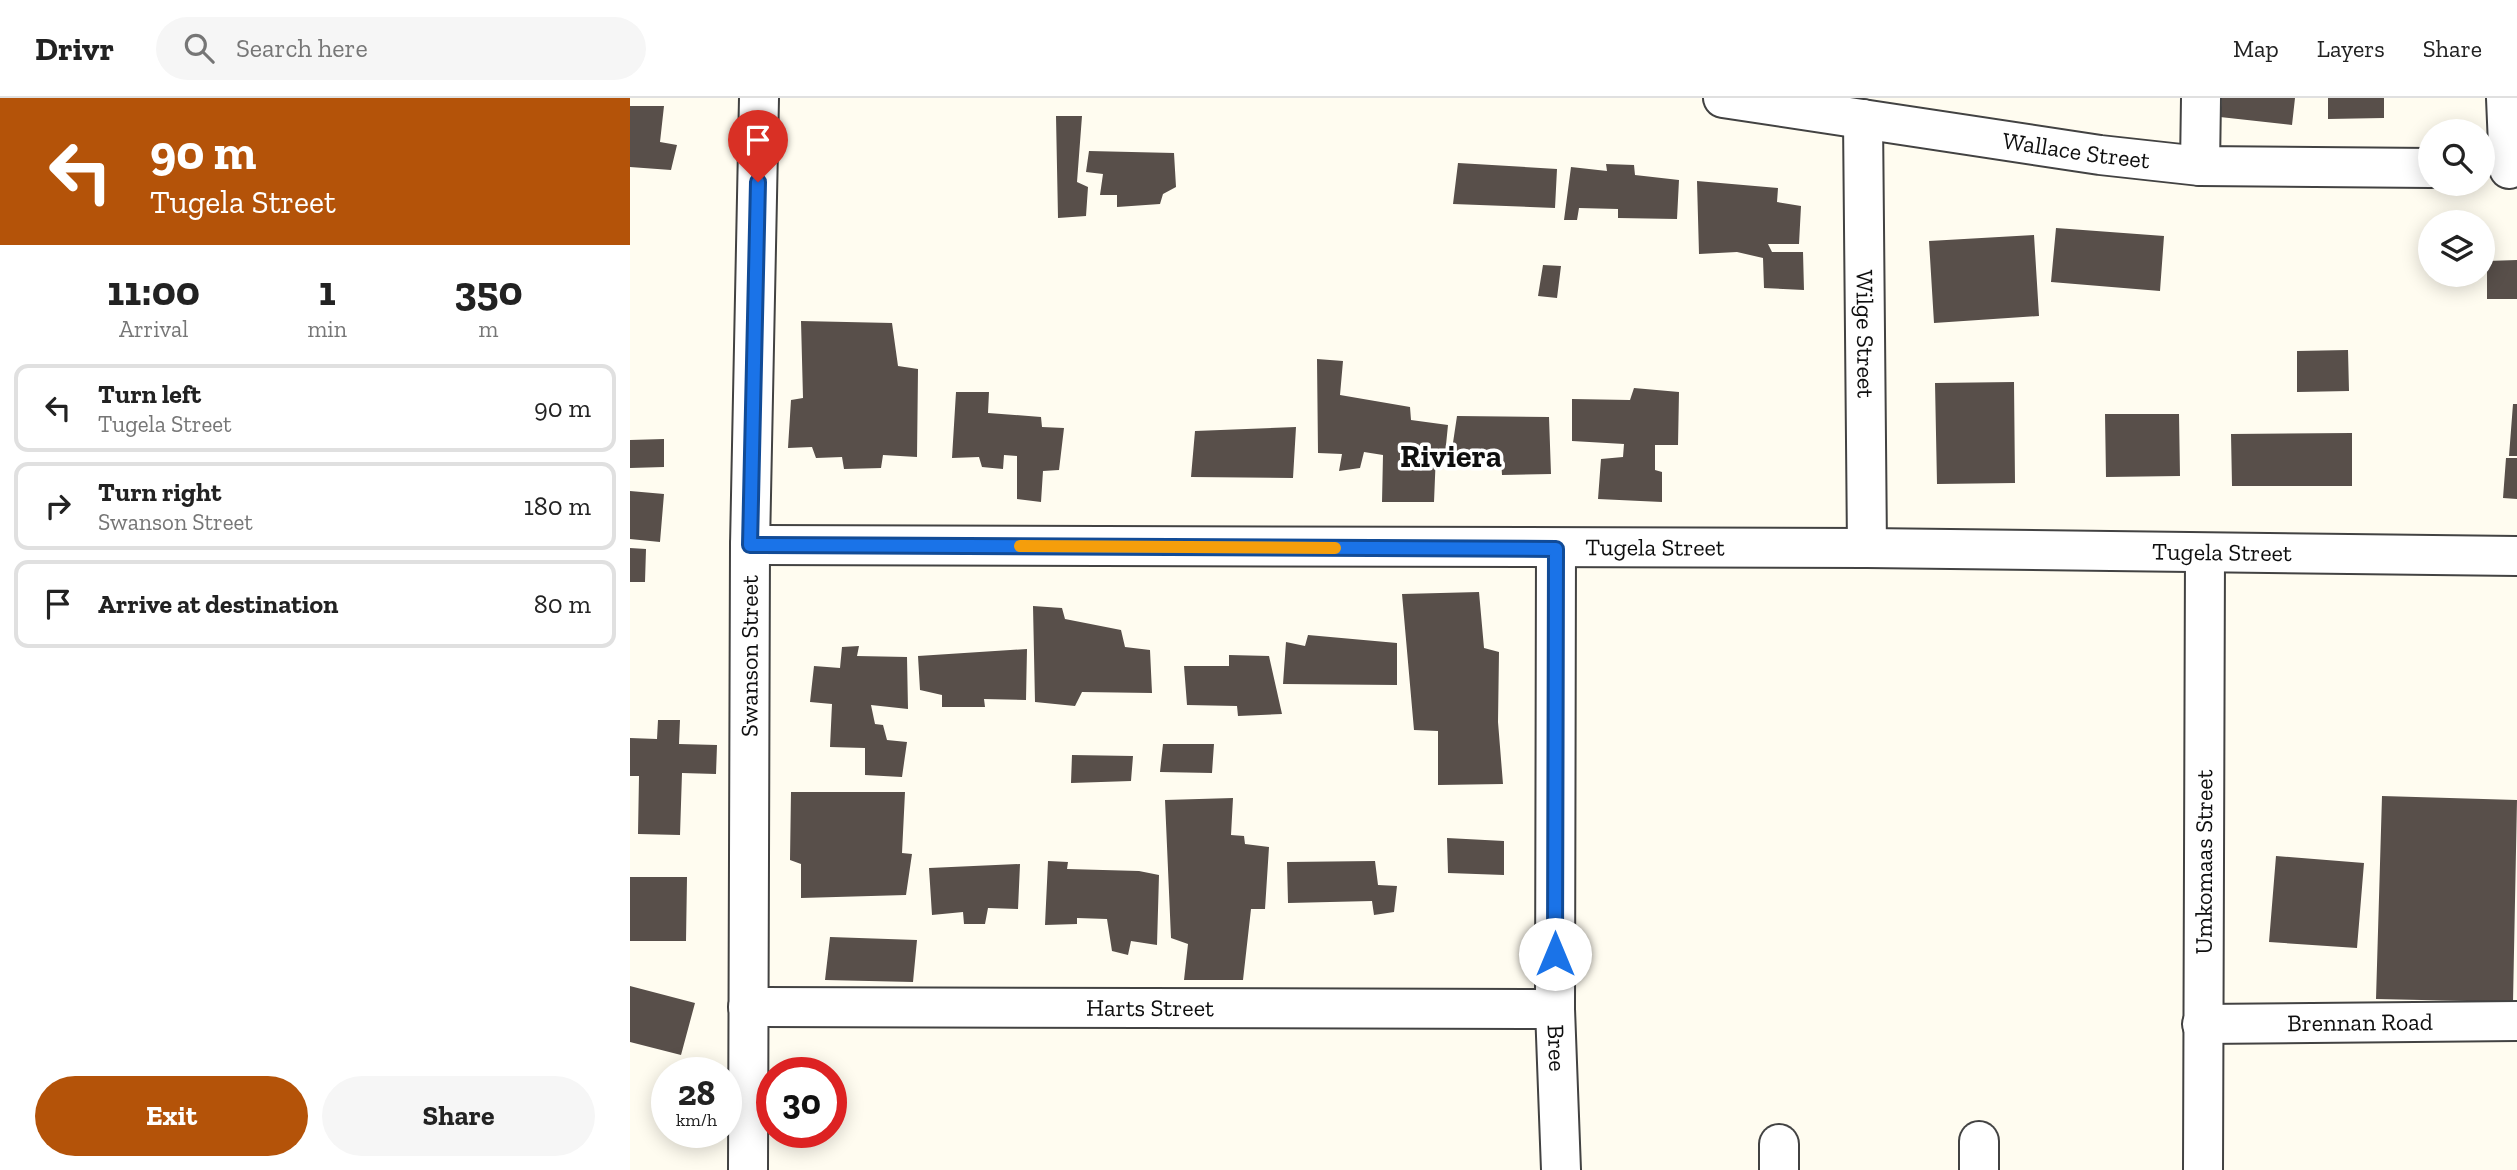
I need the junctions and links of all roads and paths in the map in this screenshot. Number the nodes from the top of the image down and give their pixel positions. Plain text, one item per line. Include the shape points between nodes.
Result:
1 (759, 98) edge
2 (1723, 98) edge
3 (2201, 98) edge
4 (2506, 98) edge
5 (1863, 119) junction
6 (2200, 166) junction
7 (2418, 168) edge
8 (2503, 169) edge
9 (750, 545) junction
10 (1867, 548) junction
11 (1556, 549) junction
12 (2205, 554) junction
13 (2517, 556) edge
14 (748, 1007) junction
15 (1555, 1009) junction
16 (2517, 1021) edge
17 (2202, 1024) junction
18 (748, 1170) edge
19 (1562, 1170) edge
20 (2203, 1170) edge

1 - 9 street, Swanson Street
2 - 5 street, Wallace Street
3 - 6 street
4 - 8 street
5 - 6 street, Wallace Street
5 - 10 street, Wilge Street
6 - 7 street, Wallace Street
9 - 11 street, Tugela Street
9 - 14 street, Swanson Street
10 - 11 street, Tugela Street
10 - 12 street, Tugela Street
11 - 15 street, Bree
12 - 13 street, Tugela Street
12 - 17 street, Umkomaas Street
14 - 15 street, Harts Street
14 - 18 street, Swanson Street
15 - 19 street, Bree
16 - 17 street, Brennan Road
17 - 20 street, Umkomaas Street

